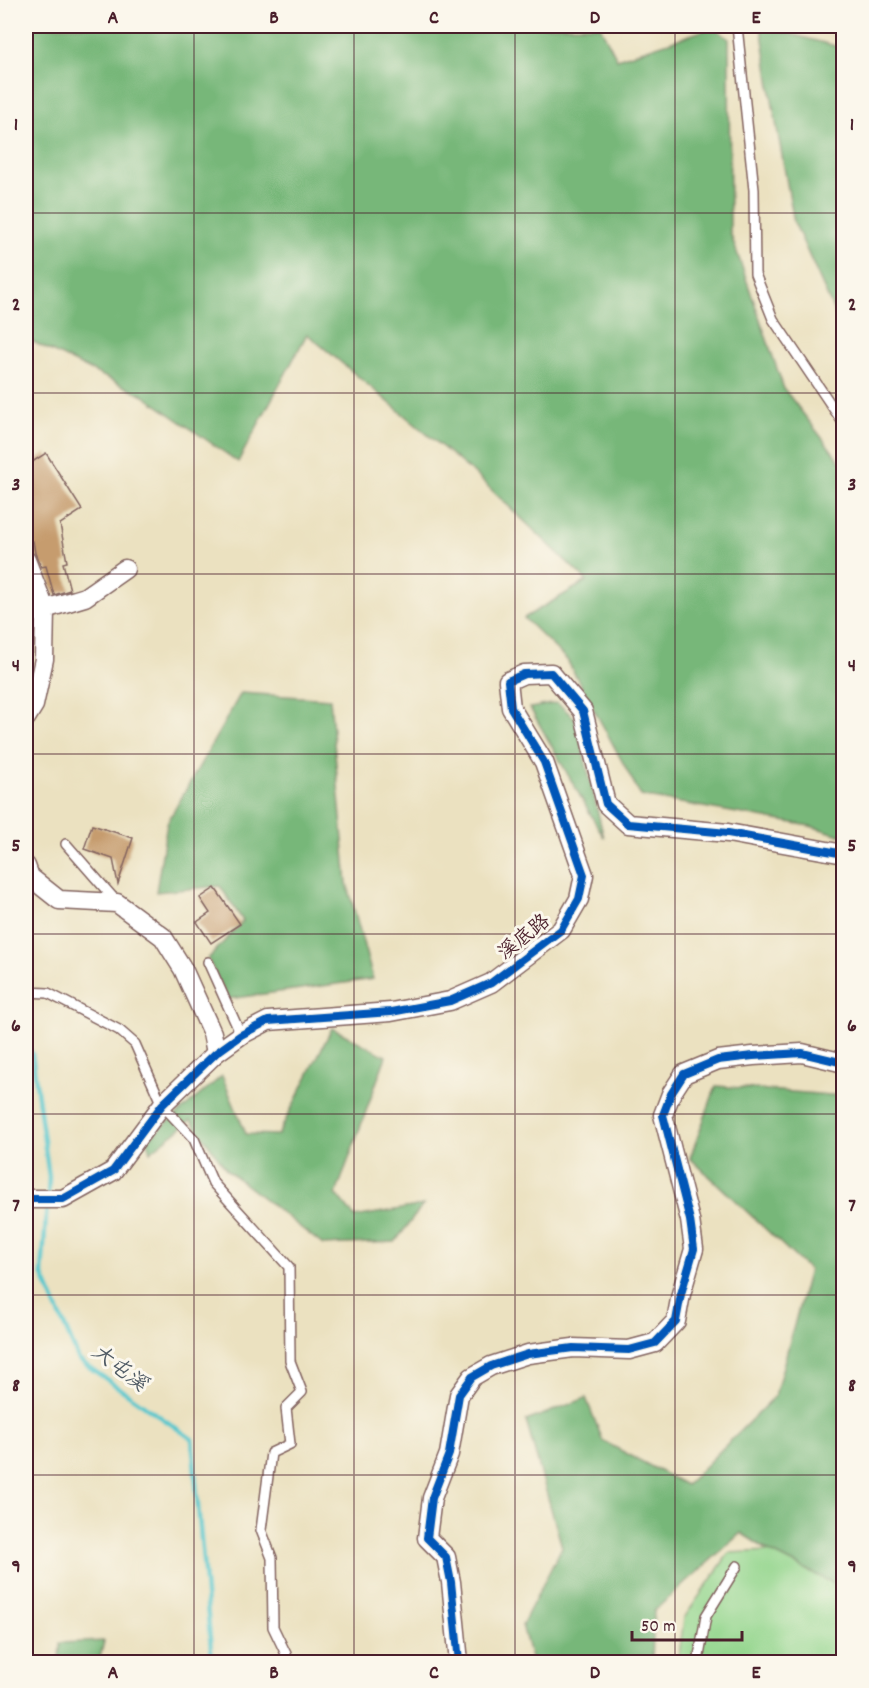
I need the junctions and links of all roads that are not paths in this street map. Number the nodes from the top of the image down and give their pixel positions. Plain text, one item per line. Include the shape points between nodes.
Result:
1 (737, 26) edge
2 (843, 424) edge
3 (26, 560) edge
4 (125, 568) dead end
5 (45, 609) junction
6 (26, 718) edge
7 (66, 844) dead end
8 (843, 854) edge
9 (26, 866) edge
10 (117, 903) junction
11 (208, 962) dead end
12 (26, 993) edge
13 (242, 1035) junction
14 (216, 1053) junction
15 (843, 1064) edge
16 (162, 1105) junction
17 (29, 1199) edge
18 (737, 1566) dead end
19 (288, 1662) edge
20 (459, 1662) edge
21 (698, 1662) edge

1 - 2 lane via 754,190 755,274 773,319
3 - 5 street
4 - 5 street via 85,597
5 - 6 street via 44,659
7 - 10 lane
8 - 13 street, 溪底路 via 728,833 628,824 606,804 584,711 551,673 524,674 508,681 511,708 544,762 584,875 579,899 561,930 491,983 450,1001 391,1012 268,1021
9 - 10 street via 30,877 59,900
10 - 14 street via 163,937 212,1033
11 - 13 lane
12 - 16 lane via 48,993 119,1030 135,1044
13 - 14 street, 溪底路
14 - 16 street, 溪底路
15 - 20 street via 802,1053 753,1056 718,1060 684,1074 663,1115 694,1249 676,1321 655,1342 629,1350 573,1348 528,1354 491,1366 472,1377 459,1395 449,1454 432,1498 427,1538 447,1557
16 - 17 street, 溪底路 via 113,1171 63,1199
16 - 19 lane via 194,1139 213,1183 289,1267 290,1361 302,1392 286,1408 290,1444 271,1453 261,1530 272,1558 273,1627
18 - 21 lane via 706,1616

